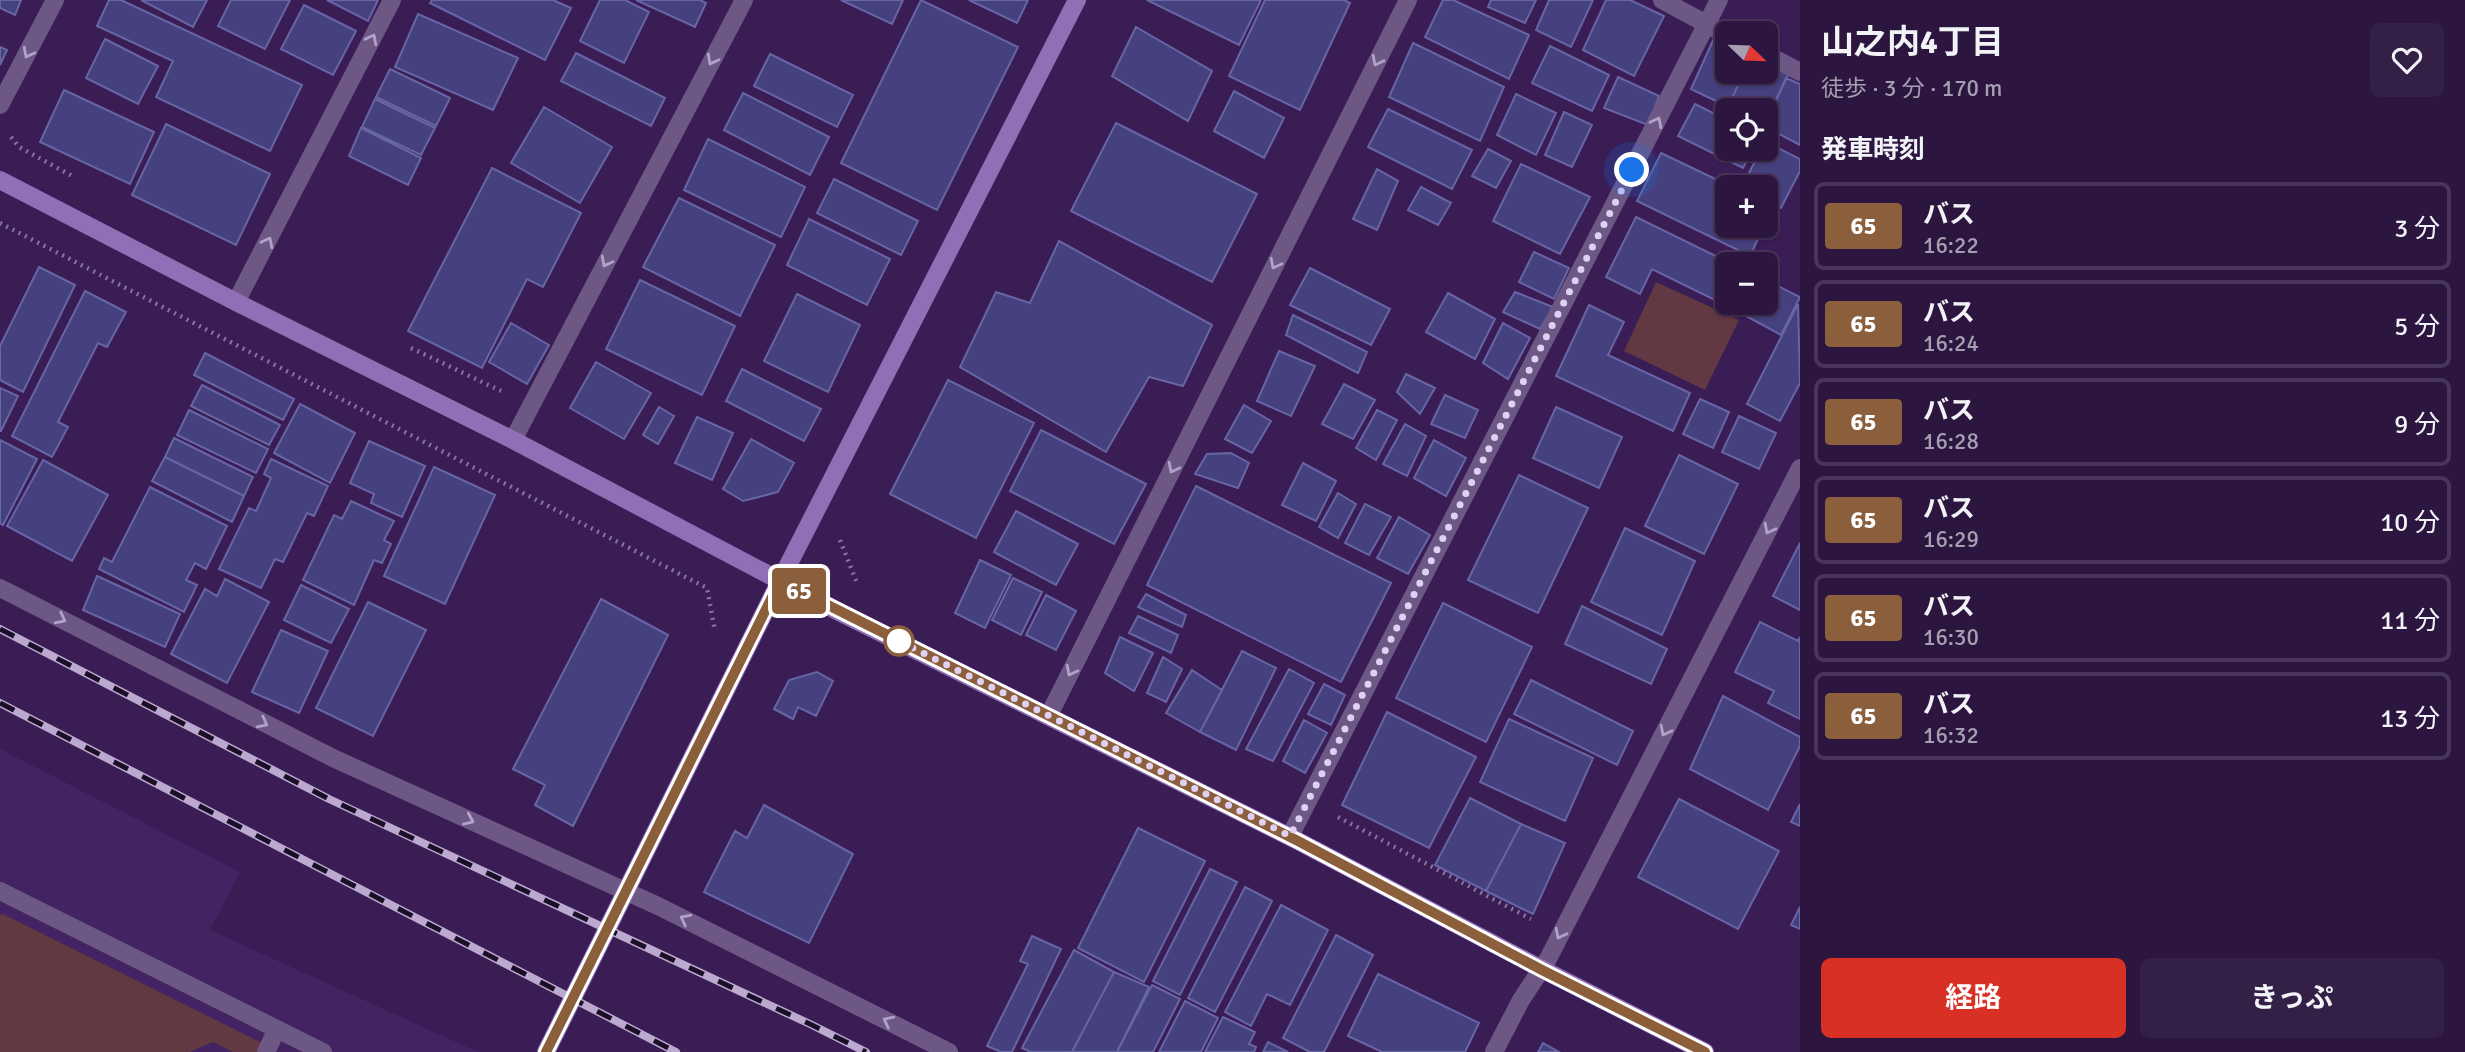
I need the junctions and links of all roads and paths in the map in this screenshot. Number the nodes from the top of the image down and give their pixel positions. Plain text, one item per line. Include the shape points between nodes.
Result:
1 (55, 0) edge
2 (392, 0) edge
3 (744, 0) edge
4 (1077, 0) edge
5 (1408, 0) edge
6 (1661, 0) edge
7 (1719, 0) edge
8 (1707, 25) junction
9 (1715, 29) edge
10 (1778, 60) edge
11 (1800, 72) edge
12 (0, 105) edge
13 (8, 132) dead end
14 (0, 180) edge
15 (80, 180) dead end
16 (0, 223) edge
17 (236, 302) junction
18 (399, 342) dead end
19 (537, 394) junction
20 (513, 440) junction
21 (1800, 468) edge
22 (845, 529) dead end
23 (780, 581) junction
24 (0, 588) edge
25 (869, 589) dead end
26 (717, 639) dead end
27 (1049, 715) junction
28 (1308, 802) junction
29 (1290, 836) junction
30 (0, 891) edge
31 (625, 891) junction
32 (1560, 934) junction
33 (1542, 970) junction
34 (277, 1029) junction
35 (266, 1052) edge
36 (323, 1052) edge
37 (546, 1052) edge
38 (949, 1052) edge
39 (1494, 1052) edge
40 (1705, 1052) edge

1 -> 12 street
17 -> 2 street
3 -> 19 street
4 - 23 street
5 -> 27 street
6 - 8 street
7 - 8 street
8 - 9 street
28 -> 8 street
10 - 11 street
13 - 15 path via 19,147
14 - 17 street
16 - 26 path via 707,588
17 - 20 street
18 - 19 path via 513,397 528,391
19 - 20 street
20 - 23 street
21 -> 32 street
22 - 25 path via 839,542 857,583
23 - 27 street
23 - 31 street
24 -> 31 street via 333,758
27 - 29 street
28 - 29 street
28 - 32 path
29 - 33 street
30 - 34 street
31 - 37 street
38 -> 31 street
32 - 33 street
33 - 39 street
33 - 40 street
34 - 35 street
34 - 36 street

